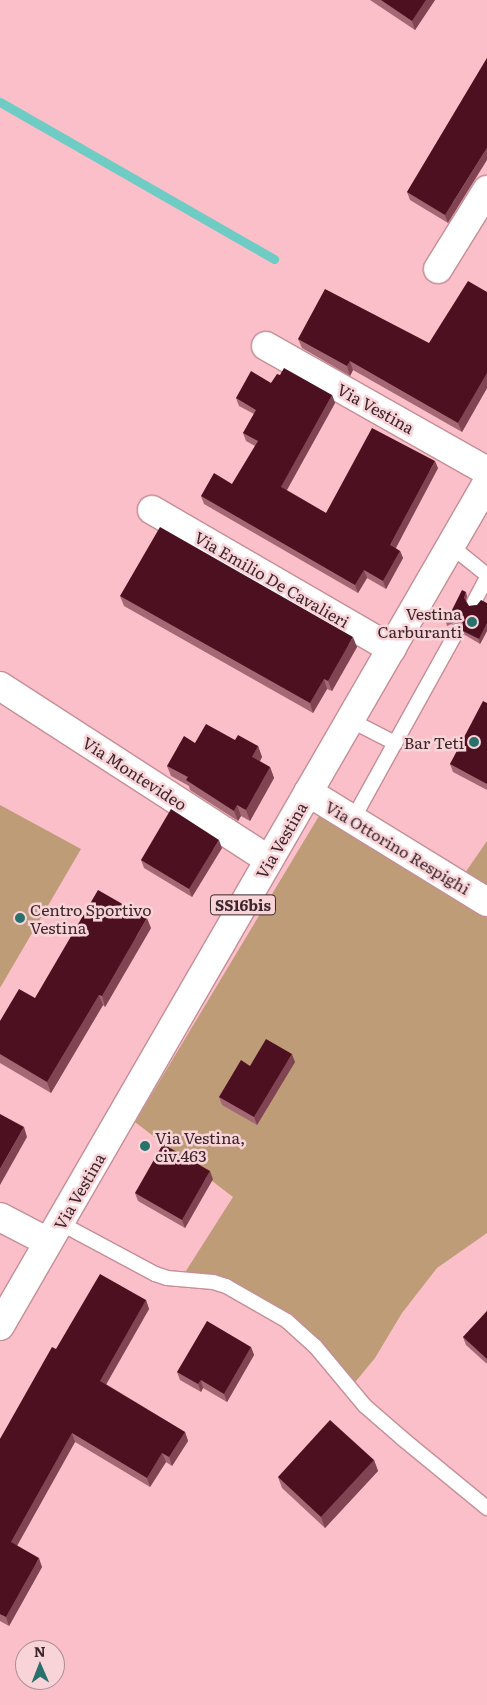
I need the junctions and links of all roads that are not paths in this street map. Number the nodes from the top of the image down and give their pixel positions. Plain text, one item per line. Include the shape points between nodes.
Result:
1 (487, 190) edge
2 (438, 269) dead end
3 (266, 346) dead end
4 (487, 471) edge
5 (487, 484) edge
6 (152, 510) dead end
7 (451, 546) junction
8 (487, 577) edge
9 (474, 602) dead end
10 (457, 631) dead end
11 (392, 649) junction
12 (0, 686) edge
13 (350, 720) junction
14 (395, 744) junction
15 (308, 792) junction
16 (352, 819) junction
17 (269, 860) junction
18 (487, 902) edge
19 (0, 1217) edge
20 (54, 1232) junction
21 (0, 1326) edge
22 (487, 1508) edge

1 - 2 street
3 - 4 street, Via Vestina
5 - 7 street, Via Vestina / SS16bis
6 - 11 street, Via Emilio De Cavalieri
7 - 8 lane
7 - 11 street, Via Vestina / SS16bis
8 - 9 lane
10 - 14 lane
11 - 13 street, Via Vestina / SS16bis
12 - 17 street, Via Montevideo
13 - 14 lane
13 - 15 street, Via Vestina / SS16bis
14 - 16 lane
15 - 16 street, Via Ottorino Respighi
15 - 17 street, Via Vestina / SS16bis
16 - 18 street, Via Ottorino Respighi
17 - 20 street, Via Vestina / SS16bis
19 - 20 street
20 - 21 street, Via Vestina / SS16bis
20 - 22 lane via 167,1278 226,1286 287,1321 316,1346 345,1384 372,1411

